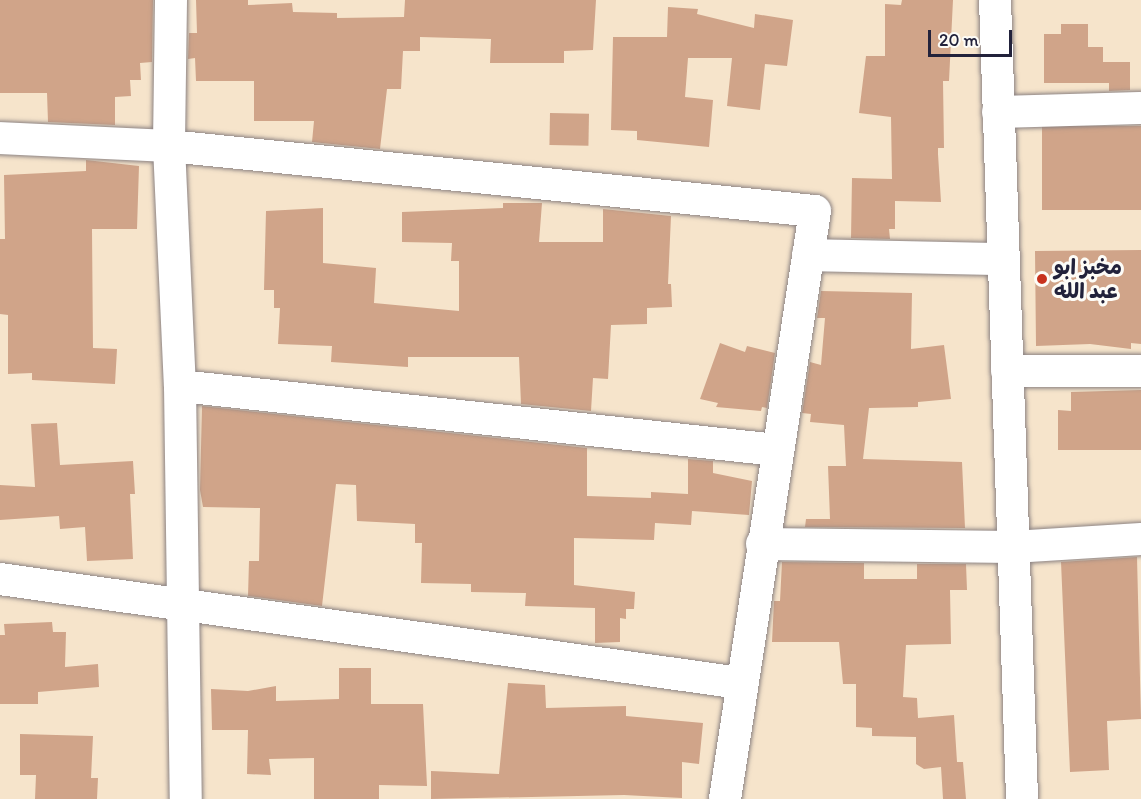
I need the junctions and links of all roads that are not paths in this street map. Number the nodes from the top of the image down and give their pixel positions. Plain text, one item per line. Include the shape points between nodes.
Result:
1 (171, 0) edge
2 (994, 0) edge
3 (1141, 108) edge
4 (998, 112) junction
5 (0, 138) edge
6 (169, 146) junction
7 (808, 255) junction
8 (1003, 259) junction
9 (1007, 371) junction
10 (1141, 371) edge
11 (180, 386) junction
12 (777, 450) junction
13 (1141, 539) edge
14 (762, 544) junction
15 (1014, 547) junction
16 (0, 579) edge
17 (182, 606) junction
18 (740, 683) junction
19 (186, 799) edge
20 (725, 799) edge
21 (1022, 799) edge

1 - 6 street
2 - 4 street
3 - 4 street
4 - 8 street
5 - 6 street
6 - 7 street via 815,210
6 - 11 street
7 - 8 street
7 - 12 street
8 - 9 street
9 - 10 street
9 - 15 street
11 - 12 street
11 - 17 street
12 - 14 street
13 - 15 street
14 - 15 street
14 - 18 street
15 - 21 street
16 - 17 street
17 - 18 street
17 - 19 street
18 - 20 street

